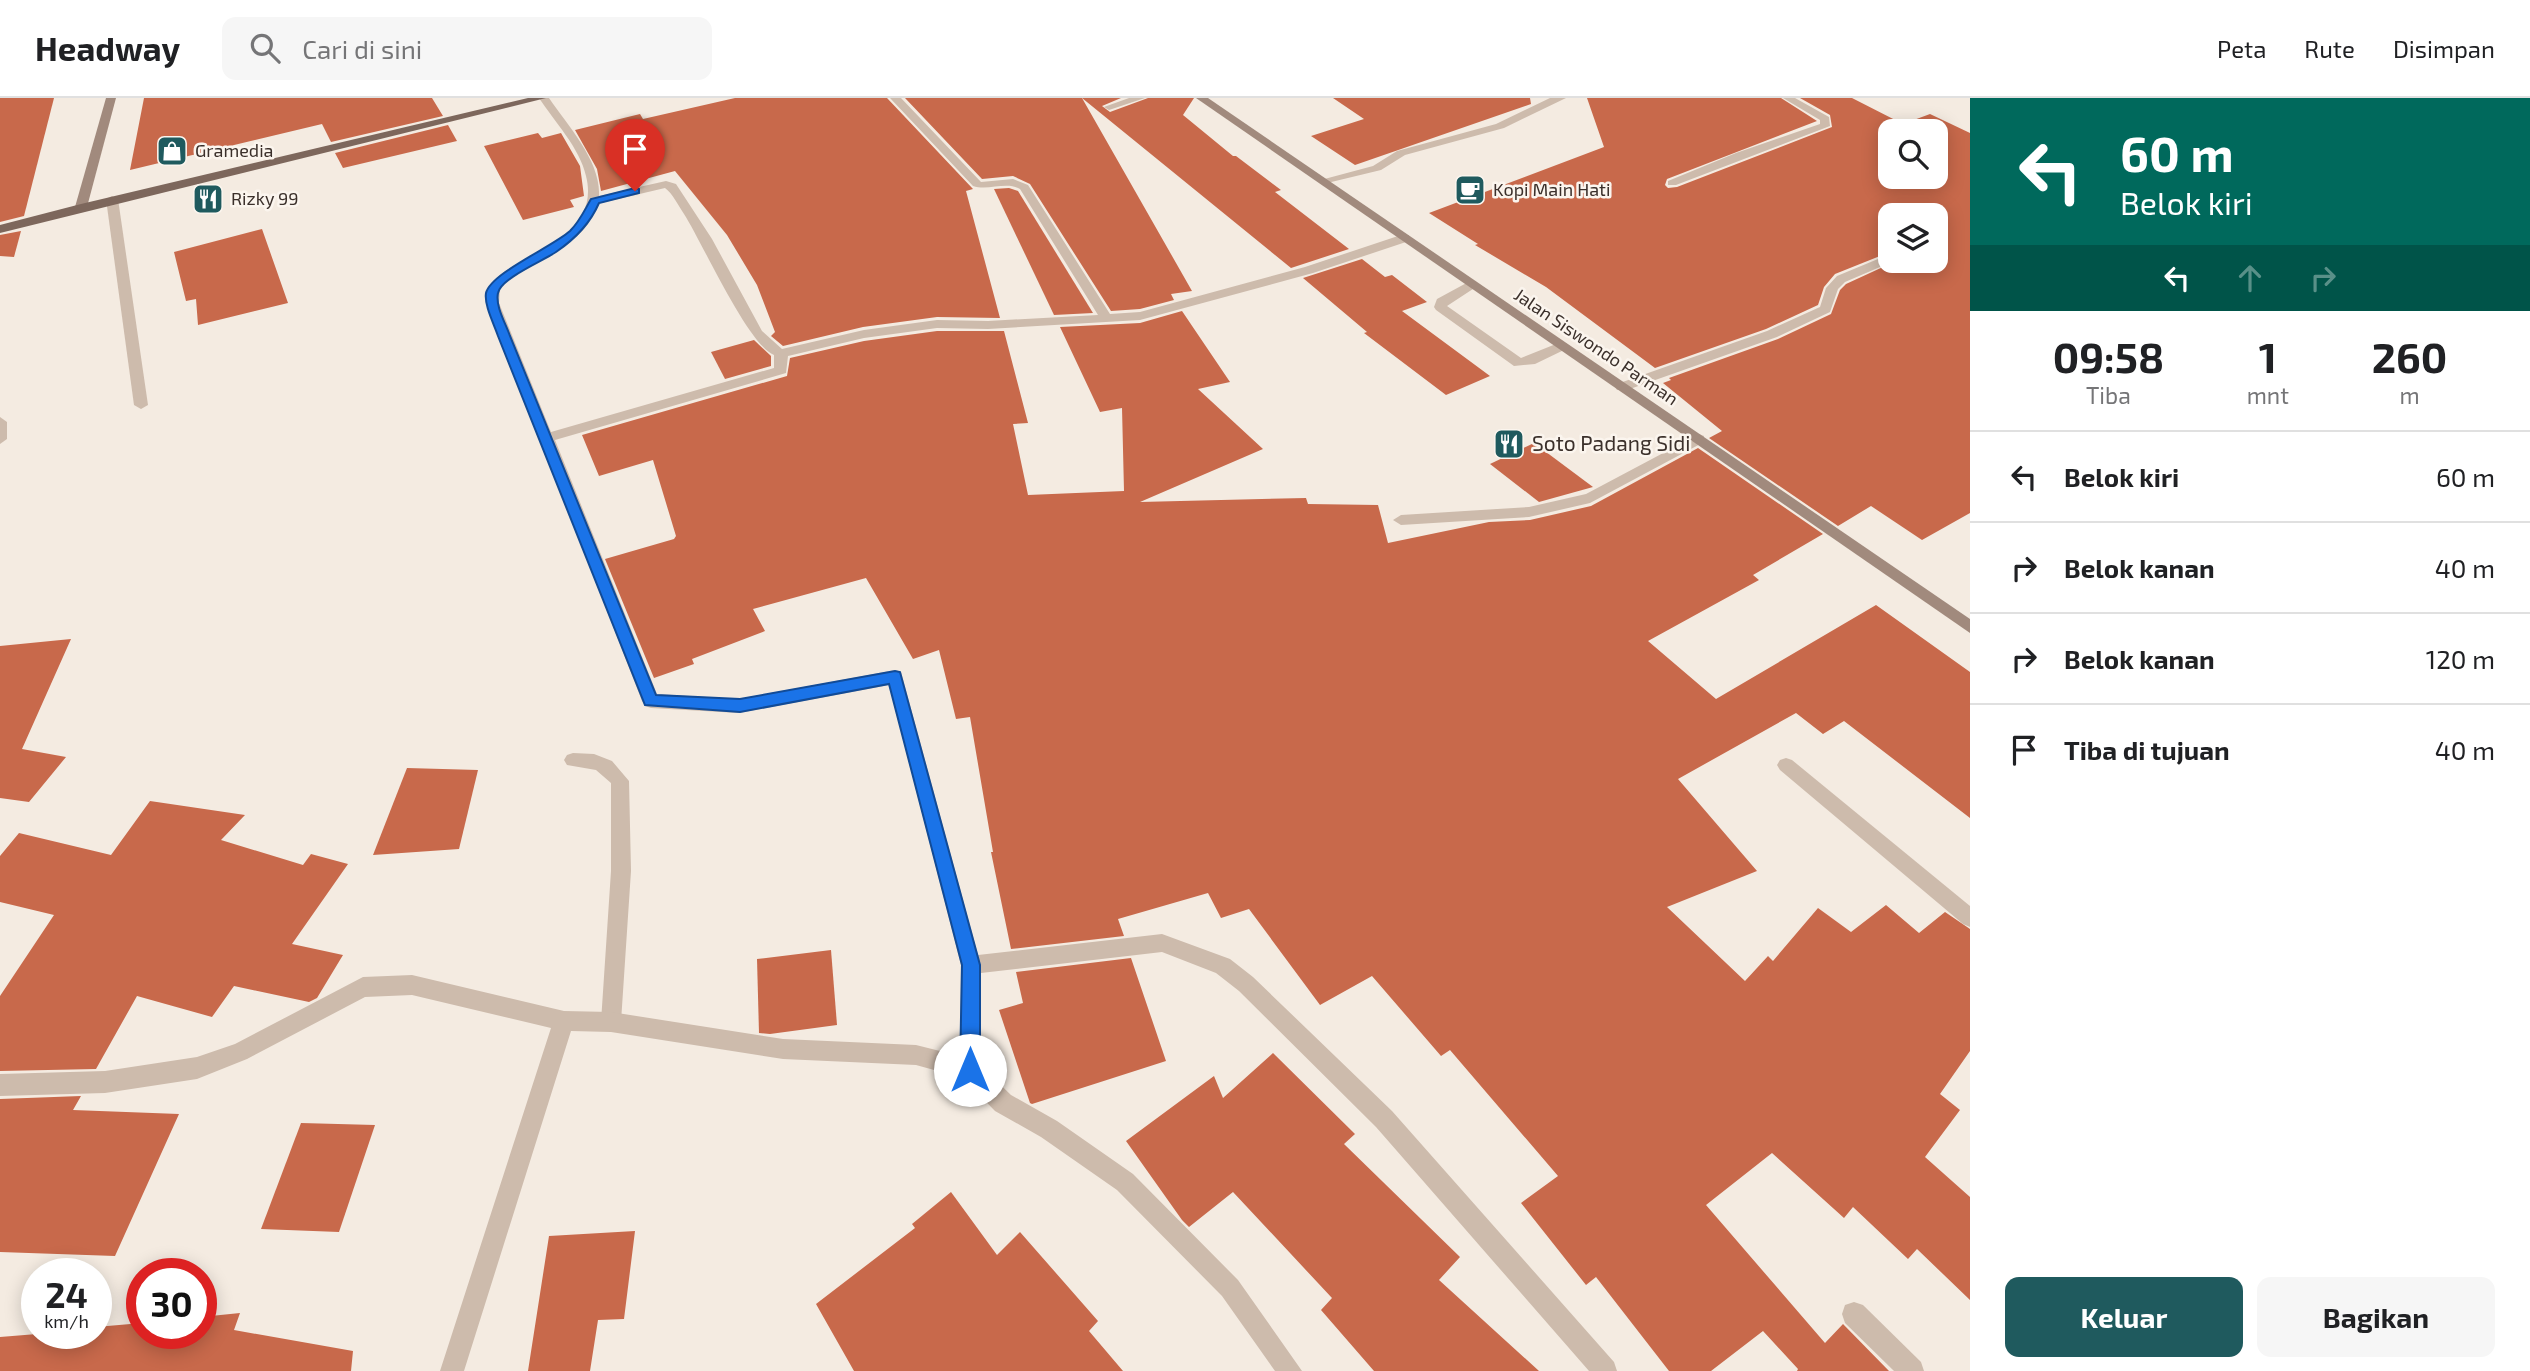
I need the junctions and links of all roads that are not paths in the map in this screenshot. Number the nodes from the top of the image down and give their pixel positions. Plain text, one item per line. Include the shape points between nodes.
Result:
1 (111, 98) edge
2 (542, 98) edge
3 (895, 98) edge
4 (1140, 98) edge
5 (1202, 98) edge
6 (1561, 98) edge
7 (1788, 98) edge
8 (1109, 107) dead end
9 (1323, 181) junction
10 (1672, 183) dead end
11 (111, 199) junction
12 (594, 201) junction
13 (81, 207) junction
14 (0, 229) edge
15 (1405, 237) junction
16 (1878, 263) edge
17 (1472, 284) junction
18 (1107, 318) junction
19 (1561, 346) junction
20 (781, 353) junction
21 (1622, 387) junction
22 (141, 405) dead end
23 (0, 422) edge
24 (546, 438) junction
25 (0, 439) edge
26 (1699, 439) junction
27 (1402, 520) dead end
28 (1970, 627) edge
29 (573, 760) dead end
30 (1786, 765) dead end
31 (1970, 918) edge
32 (971, 965) junction
33 (564, 1021) junction
34 (611, 1022) junction
35 (970, 1070) junction
36 (0, 1085) edge
37 (1854, 1314) dead end
38 (452, 1371) edge
39 (1290, 1371) edge
40 (1605, 1371) edge
41 (1912, 1371) edge

1 - 13 street
2 - 11 main road
2 - 12 street via 592,174
3 - 18 street via 977,184 1010,181 1024,187
4 - 8 street
5 - 9 street, Jalan Siswondo Parman
6 - 9 street via 1500,126
7 - 10 street via 1819,115 1825,126
9 - 15 street, Jalan Siswondo Parman
11 - 13 main road
11 - 22 street
12 - 20 street via 666,184 672,187 757,333
12 - 24 street via 588,217 574,232 500,280 492,292 504,336
13 - 14 main road
15 - 17 street, Jalan Siswondo Parman
15 - 18 street via 1309,270 1140,316
16 - 21 street via 1841,279 1832,288 1826,309 1772,334
17 - 19 street, Jalan Siswondo Parman
17 - 19 street via 1440,307 1519,363
18 - 20 street via 937,324 864,334
19 - 21 street, Jalan Siswondo Parman
20 - 24 street via 781,370
21 - 26 street, Jalan Siswondo Parman
23 - 25 street
24 - 32 street via 651,701 740,706 895,677
26 - 27 street via 1590,498 1530,512
26 - 28 street, Jalan Siswondo Parman
29 - 34 street via 601,762 620,781 621,871
30 - 31 street
32 - 35 street
32 - 40 street via 1162,943 1223,966 1384,1119
33 - 34 street
33 - 36 street via 412,985 363,987 240,1052 197,1068 105,1082
33 - 38 street
34 - 35 street via 783,1049 916,1055
35 - 39 street via 1003,1103 1125,1182 1230,1288
37 - 41 street

